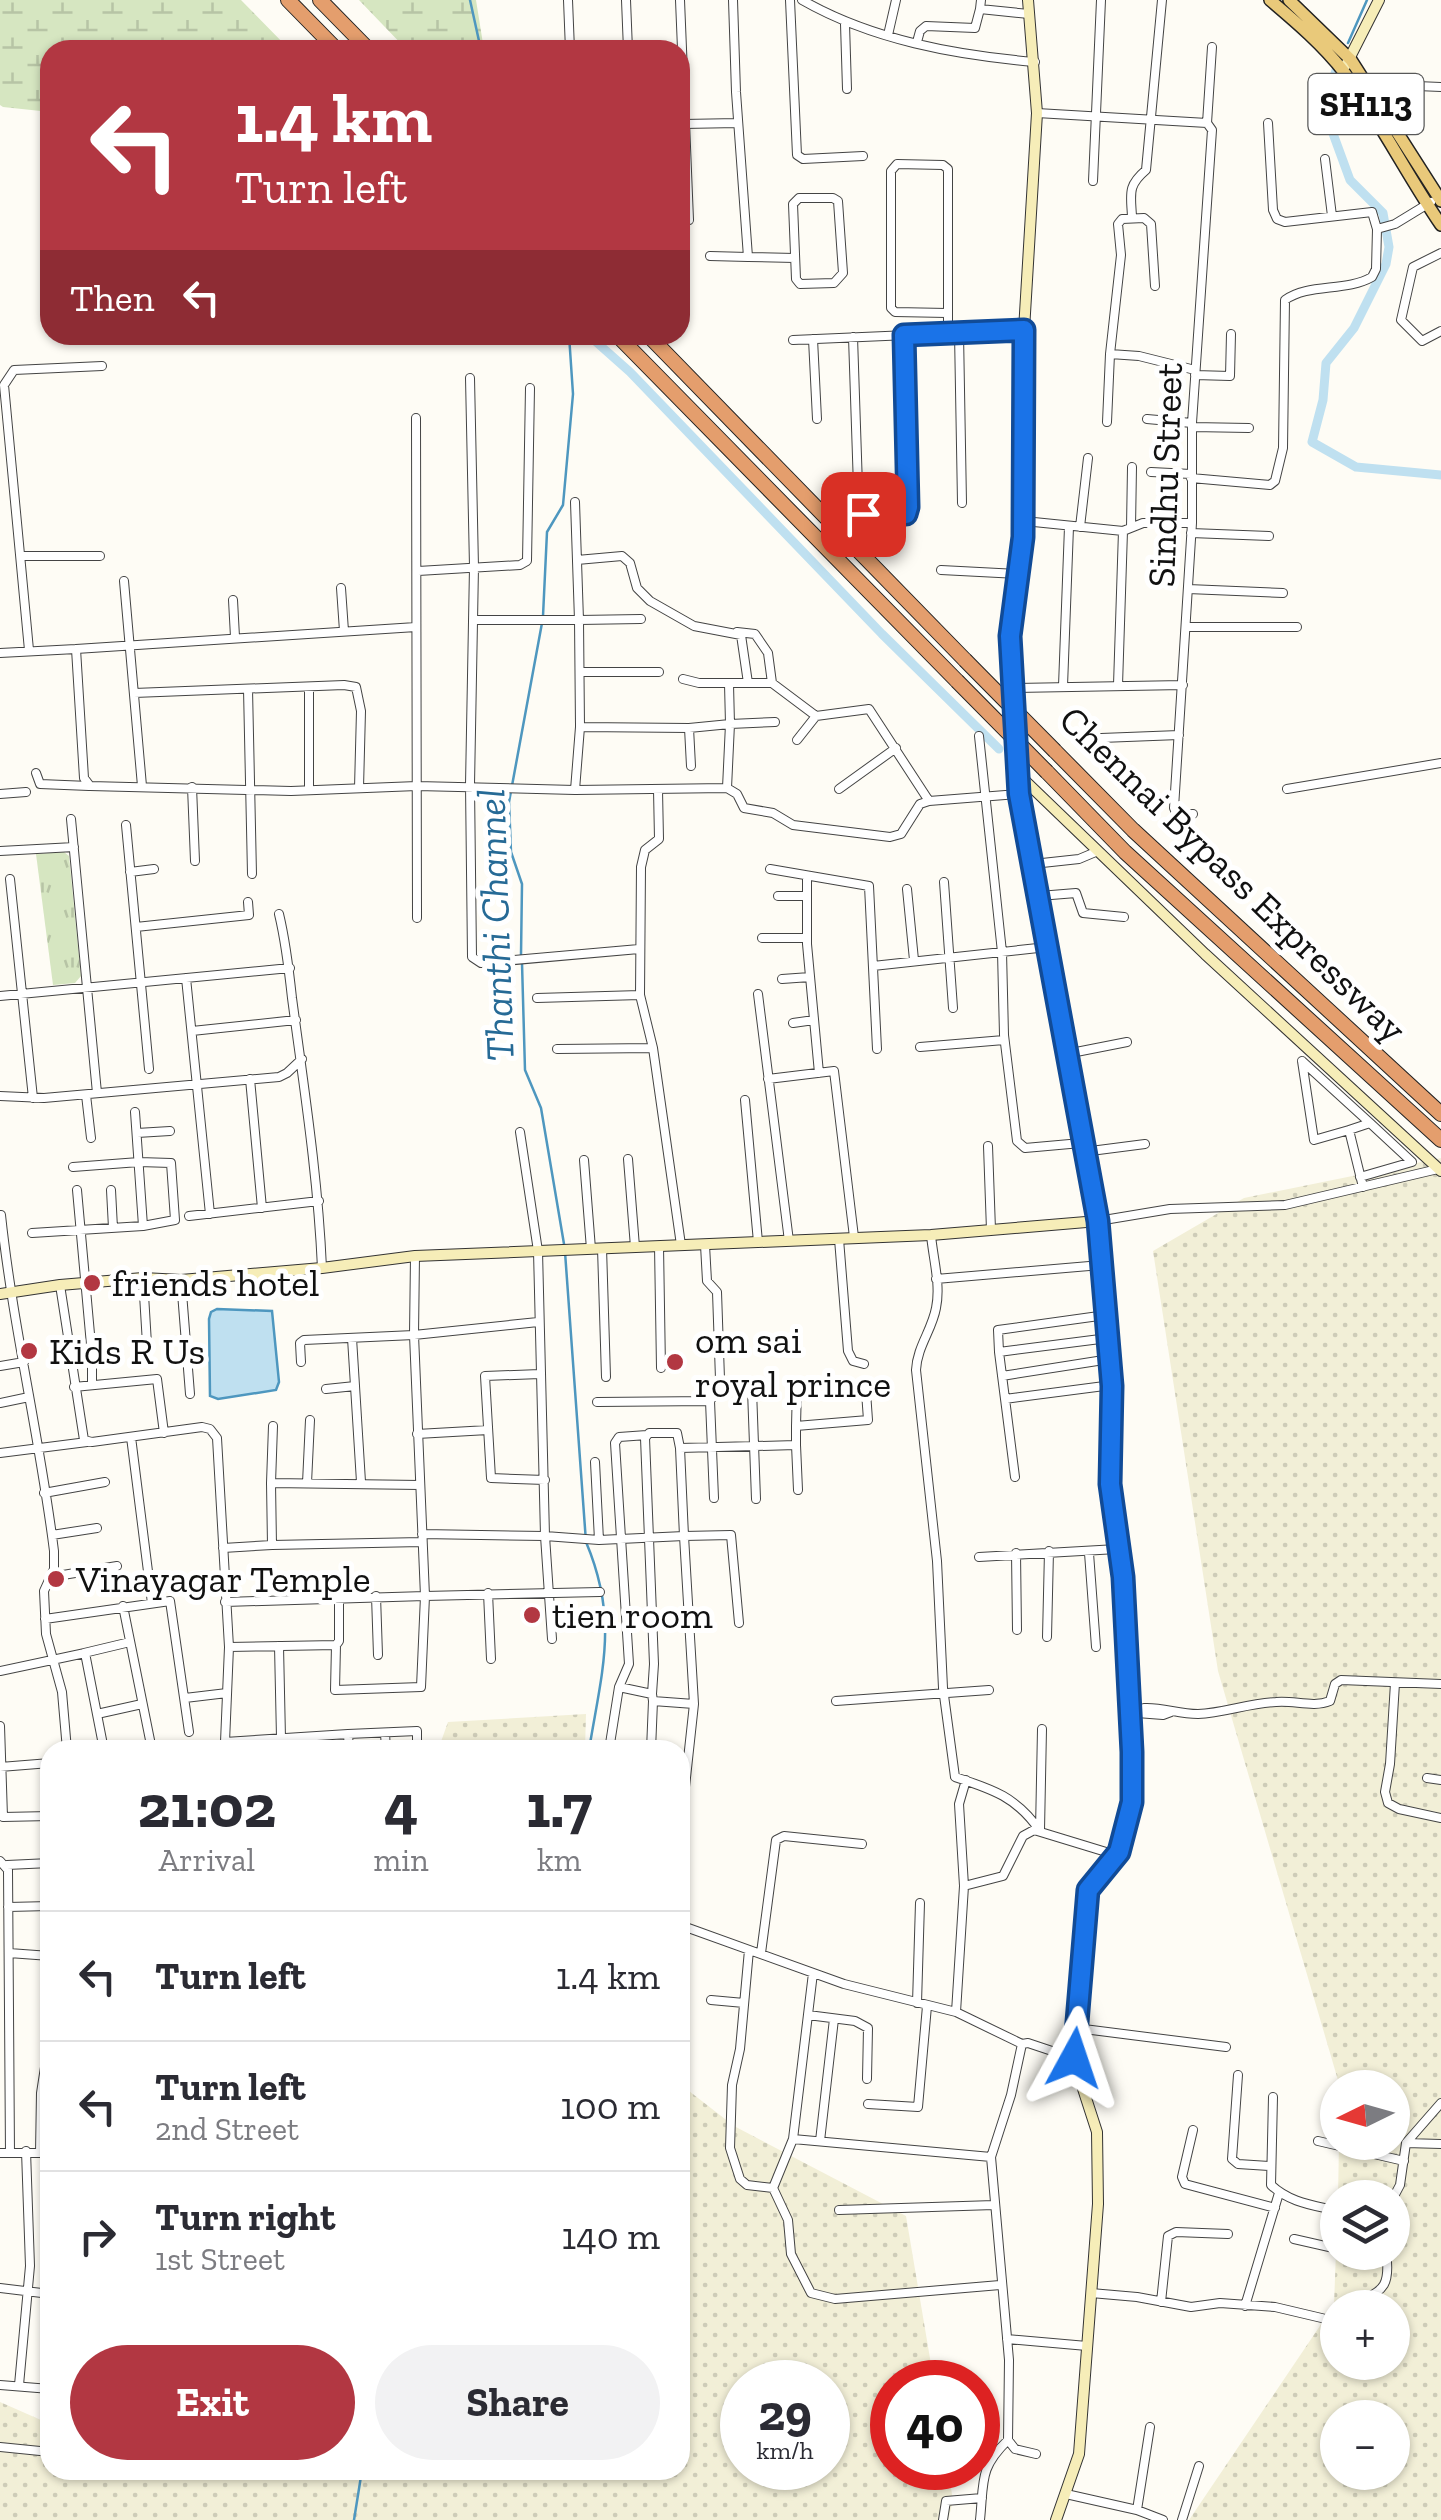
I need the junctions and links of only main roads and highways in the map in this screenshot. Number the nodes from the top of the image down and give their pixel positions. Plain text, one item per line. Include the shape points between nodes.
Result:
1 (288, 0) edge
2 (320, 0) edge
3 (1270, 0) edge
4 (1289, 0) edge
5 (327, 40) edge
6 (359, 40) edge
7 (1346, 65) junction
8 (1440, 199) edge
9 (1441, 225) edge
10 (627, 345) edge
11 (658, 345) edge
12 (1441, 1114) edge
13 (1441, 1140) edge

1 - 5 highway
2 - 6 highway
3 - 7 main road, SH113
4 - 7 main road, SH113
7 - 8 main road, SH113 via 1369,84
7 - 9 main road, SH113
10 - 13 highway, Chennai Bypass Expressway, bridge via 1125,852
11 - 12 highway, Chennai Bypass Expressway, bridge via 1132,830

